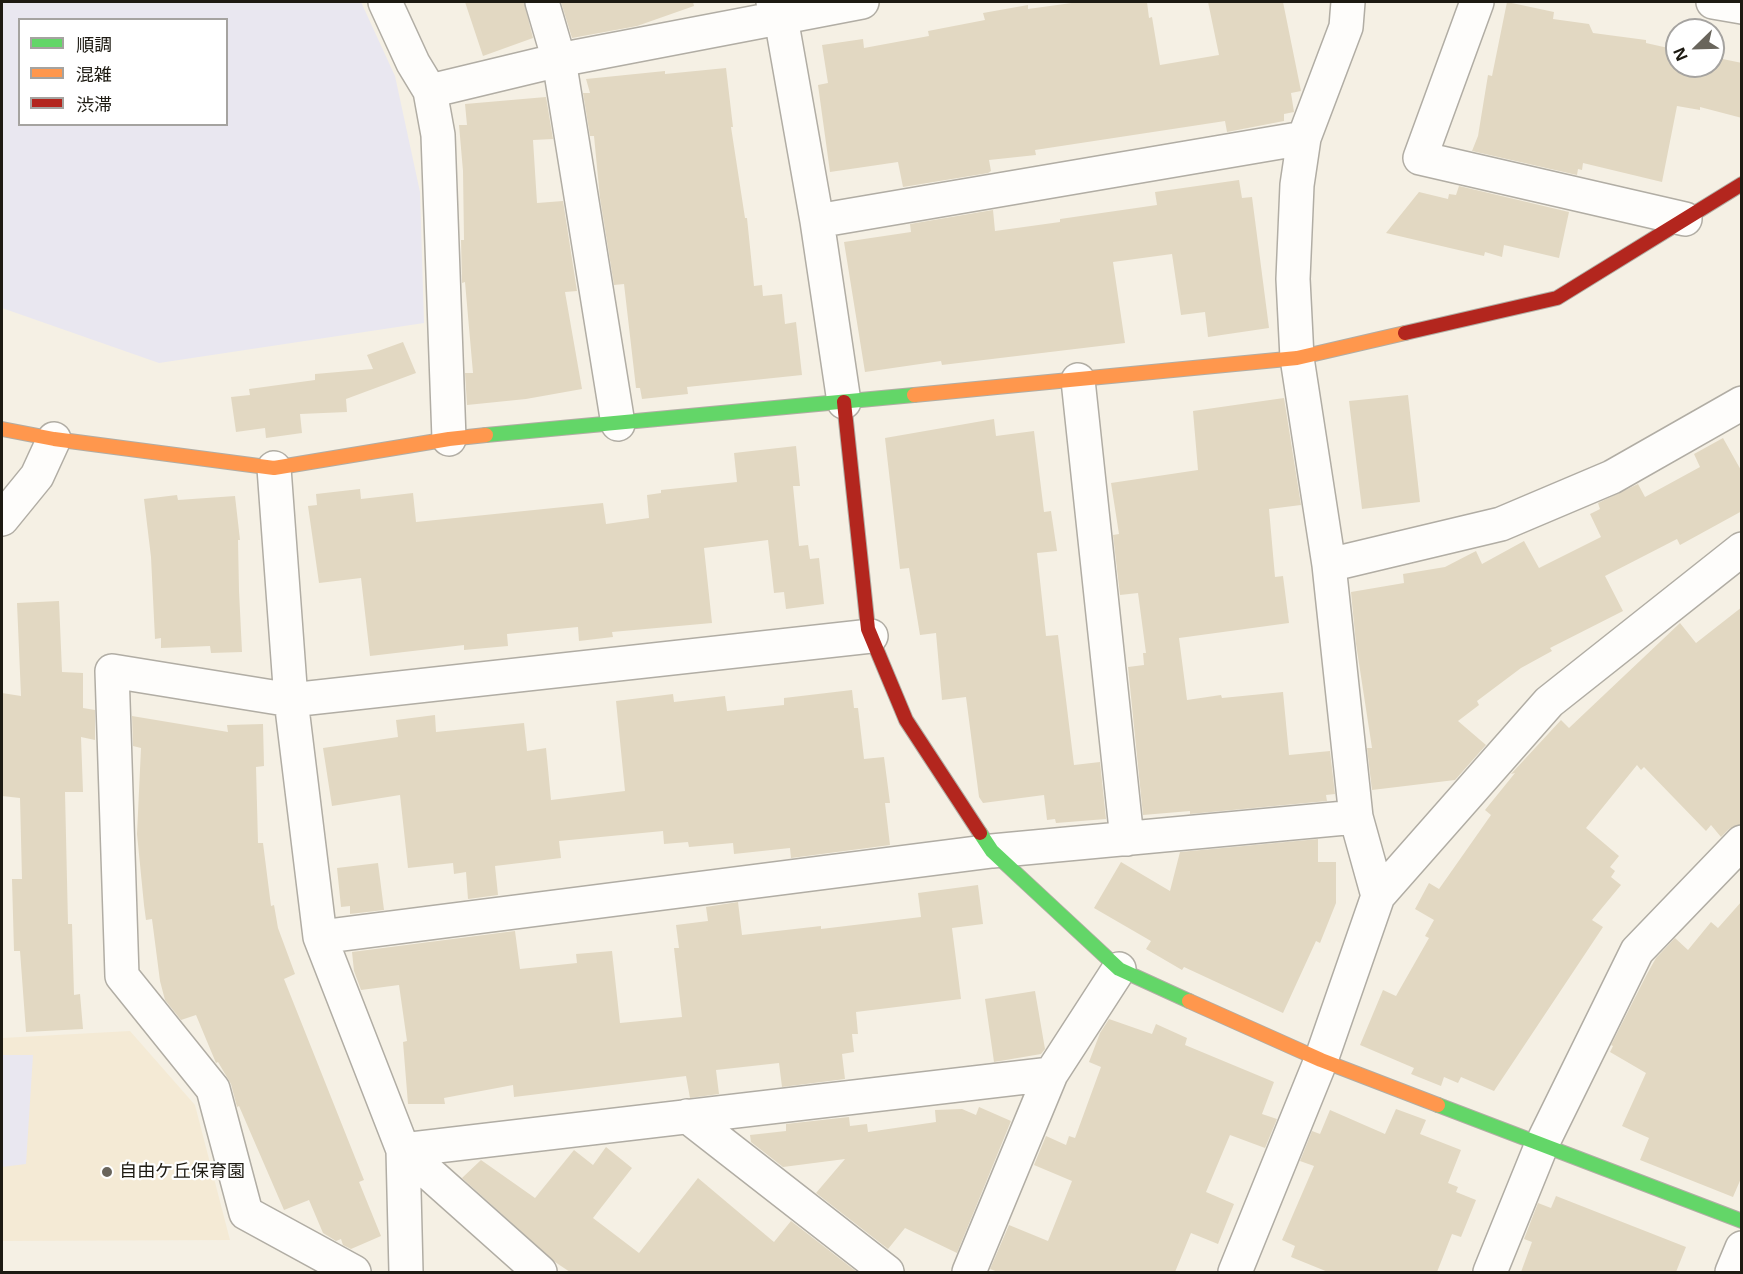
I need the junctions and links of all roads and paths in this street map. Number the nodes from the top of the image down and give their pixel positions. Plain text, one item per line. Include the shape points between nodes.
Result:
1 (386, 2) edge
2 (542, 2) edge
3 (862, 2) edge
4 (1348, 2) edge
5 (1478, 2) edge
6 (1713, 2) edge
7 (1742, 7) edge
8 (777, 10) edge
9 (559, 60) junction
10 (430, 91) junction
11 (1304, 138) junction
12 (1742, 184) edge
13 (1684, 219) junction
14 (817, 221) junction
15 (1297, 358) junction
16 (1078, 380) junction
17 (844, 402) junction
18 (1742, 403) edge
19 (618, 423) junction
20 (2, 429) edge
21 (54, 439) junction
22 (449, 440) junction
23 (274, 468) junction
24 (2, 519) edge
25 (1742, 549) edge
26 (1329, 565) junction
27 (871, 636) junction
28 (291, 700) junction
29 (1356, 817) junction
30 (1127, 839) junction
31 (1742, 842) edge
32 (992, 851) junction
33 (1378, 896) junction
34 (320, 937) junction
35 (1119, 969) junction
36 (1321, 1060) junction
37 (1051, 1074) junction
38 (687, 1116) junction
39 (1542, 1144) junction
40 (403, 1150) junction
41 (1742, 1221) edge
42 (1742, 1248) edge
43 (354, 1272) edge
44 (406, 1272) edge
45 (540, 1272) edge
46 (887, 1272) edge
47 (969, 1272) edge
48 (1235, 1272) edge
49 (1491, 1272) edge
50 (1732, 1272) edge

1 - 10 street
2 - 9 street
3 - 8 street
4 - 11 street via 1346,27
5 - 13 street via 1420,158
6 - 7 street
8 - 9 street
8 - 14 street
9 - 10 street
9 - 19 street
10 - 22 street via 438,135
11 - 14 street
11 - 15 street via 1296,185 1293,279
12 - 13 street
13 - 15 street via 1557,298
14 - 17 street
15 - 16 street
15 - 26 street
16 - 17 street
16 - 30 street
17 - 19 street
17 - 27 street
18 - 26 street via 1612,477 1501,524
19 - 22 street
20 - 21 street
21 - 23 street
21 - 24 street via 37,476
22 - 23 street
23 - 28 street
25 - 33 street via 1549,702
26 - 29 street
27 - 28 street
27 - 32 street via 906,720
28 - 34 street
28 - 43 street via 112,671 122,976 213,1089 246,1213
29 - 30 street
29 - 33 street
30 - 32 street
31 - 39 street via 1637,951
32 - 34 street
32 - 35 street
33 - 36 street
34 - 40 street
35 - 36 street
35 - 37 street
36 - 39 street
36 - 48 street
37 - 38 street
37 - 47 street
38 - 40 street
38 - 46 street
39 - 41 street
39 - 49 street
40 - 44 street
40 - 45 street
42 - 50 street

